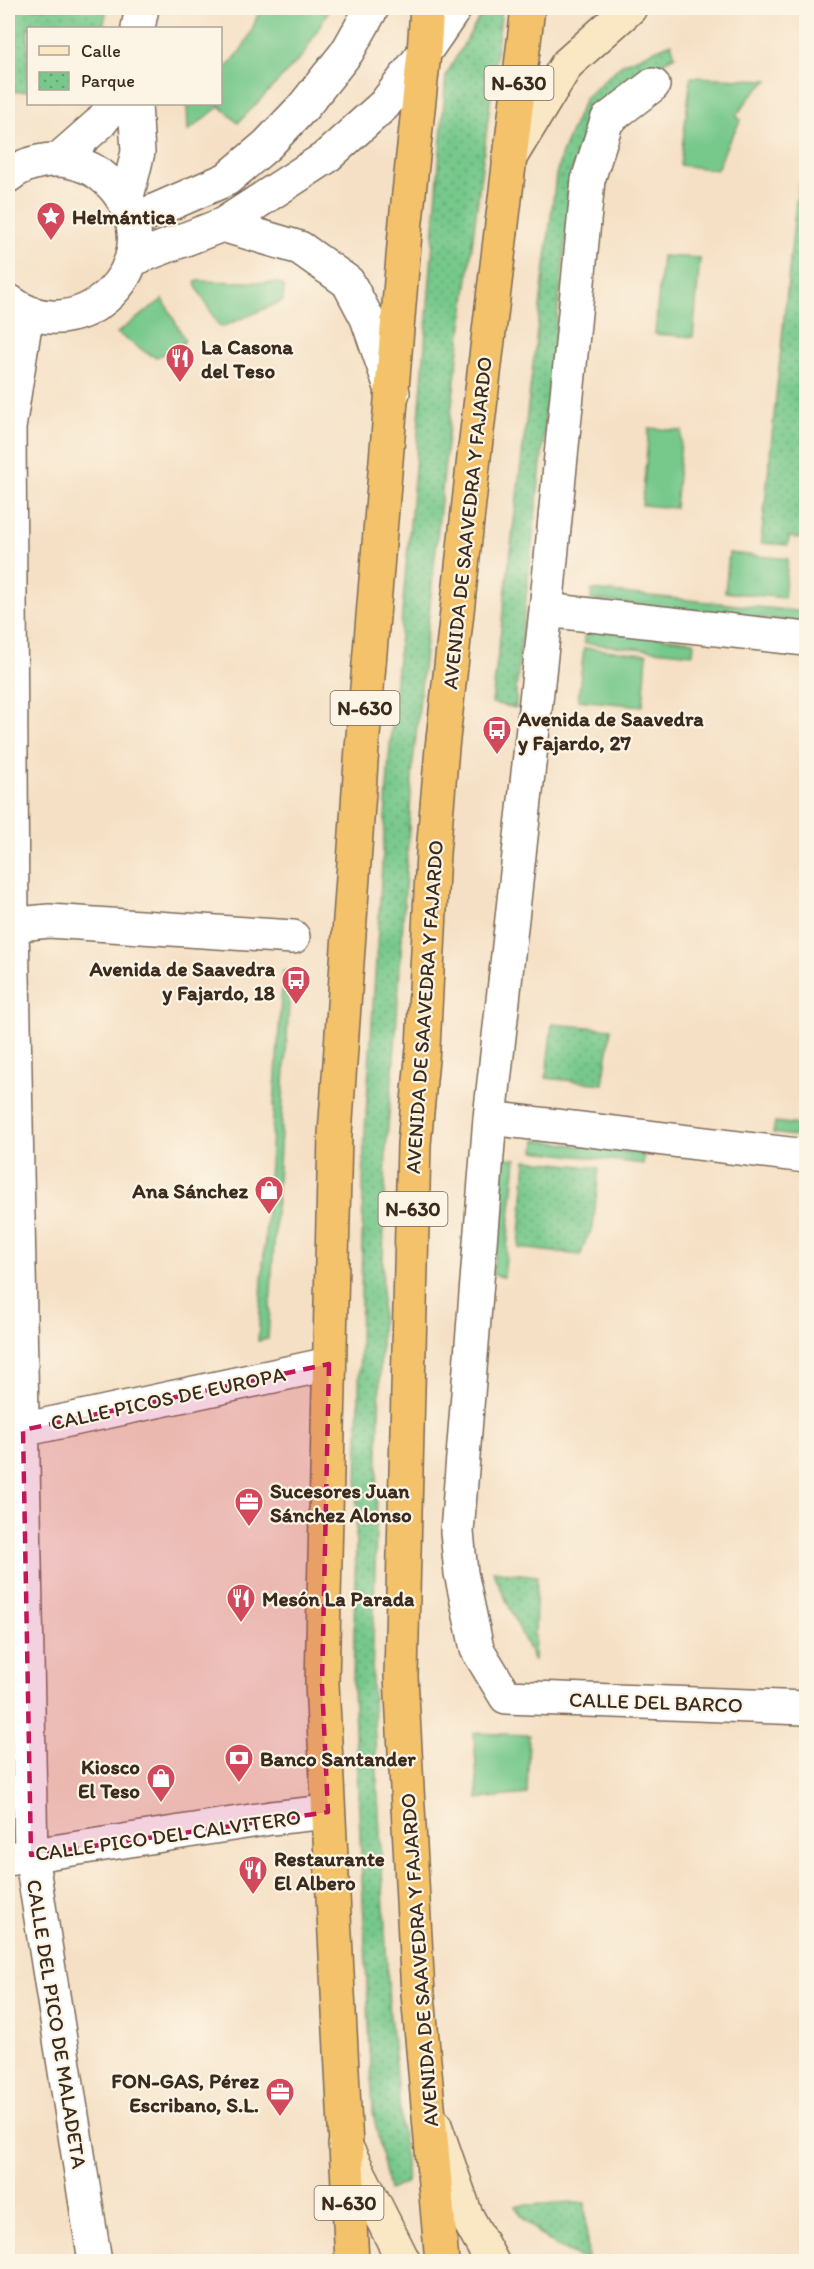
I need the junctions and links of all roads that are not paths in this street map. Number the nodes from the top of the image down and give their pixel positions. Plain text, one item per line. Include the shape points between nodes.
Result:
1 (142, 8) edge
2 (372, 8) edge
3 (427, 8) edge
4 (456, 8) edge
5 (528, 8) edge
6 (630, 8) edge
7 (138, 27) edge
8 (424, 53) junction
9 (653, 85) dead end
10 (115, 105) edge
11 (135, 105) edge
12 (59, 159) junction
13 (509, 159) junction
14 (8, 176) edge
15 (129, 211) junction
16 (222, 225) junction
17 (131, 260) junction
18 (14, 306) edge
19 (393, 393) junction
20 (546, 610) junction
21 (807, 639) edge
22 (10, 926) edge
23 (293, 937) dead end
24 (490, 1118) junction
25 (807, 1156) edge
26 (12, 1180) edge
27 (329, 1364) junction
28 (15, 1431) edge
29 (807, 1708) edge
30 (328, 1812) junction
31 (19, 1857) edge
32 (428, 2106) junction
33 (345, 2145) junction
34 (95, 2262) edge
35 (352, 2262) edge
36 (404, 2262) edge
37 (442, 2262) edge
38 (492, 2262) edge

1 - 7 street
2 - 15 street via 347,52 304,106 227,179
3 - 8 highway, N-630
4 - 8 street
5 - 13 highway, AVENIDA DE SAAVEDRA Y FAJARDO / N-630
6 - 13 main road via 567,64
8 - 16 street via 384,105 325,158
8 - 19 highway, N-630
9 - 20 street via 607,120 588,180
10 - 12 street
11 - 15 street via 138,152
12 - 14 street via 29,164
12 - 15 street via 87,166 108,179
13 - 32 highway, AVENIDA DE SAAVEDRA Y FAJARDO / N-630 via 442,748 414,1144 401,1676
15 - 17 street via 135,240
16 - 17 street
16 - 19 street via 300,248 348,282 367,318
17 - 18 street via 120,284 101,303 71,316 49,317
18 - 22 street, CALLE DEL PICO DE MALADETA via 9,428
19 - 27 highway, N-630 via 363,736 336,1122
20 - 21 street
20 - 24 street
22 - 23 street via 49,921
22 - 26 street, CALLE DEL PICO DE MALADETA
24 - 25 street
24 - 29 street, CALLE DEL BARCO via 457,1532 477,1649 506,1696
26 - 28 street, CALLE DEL PICO DE MALADETA
27 - 28 street, CALLE PICOS DE EUROPA
27 - 30 highway, N-630 via 322,1684
28 - 31 street, CALLE DEL PICO DE MALADETA
30 - 31 street, CALLE PICO DEL CALVITERO
30 - 33 highway, N-630
31 - 34 street, CALLE DEL PICO DE MALADETA
32 - 37 highway, AVENIDA DE SAAVEDRA Y FAJARDO / N-630
32 - 38 main road via 466,2215
33 - 35 highway, N-630
33 - 36 main road

